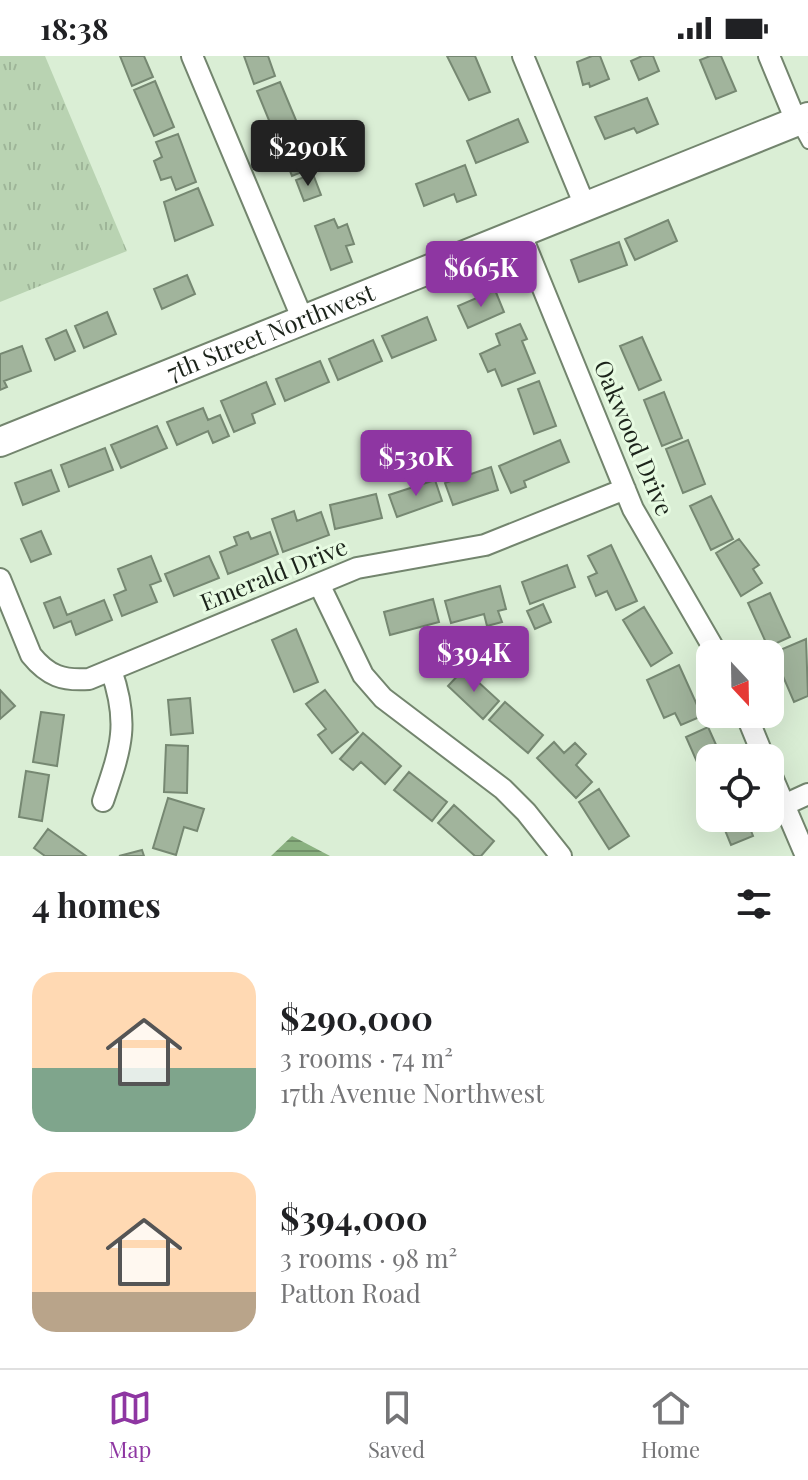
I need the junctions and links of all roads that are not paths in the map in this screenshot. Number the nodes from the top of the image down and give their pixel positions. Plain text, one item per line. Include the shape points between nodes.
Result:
1 (192, 56) edge
2 (523, 56) edge
3 (769, 56) edge
4 (804, 127) edge
5 (585, 206) junction
6 (520, 232) junction
7 (303, 320) junction
8 (0, 442) edge
9 (625, 489) junction
10 (0, 579) edge
11 (319, 584) junction
12 (709, 640) edge
13 (111, 670) junction
14 (808, 794) edge
15 (103, 801) dead end
16 (784, 805) joint
17 (561, 856) edge
18 (806, 856) edge

1 - 7 street
2 - 5 street
3 - 4 street
4 - 5 street, 7th Street Northwest
5 - 6 street, 7th Street Northwest
6 - 7 street, 7th Street Northwest
6 - 9 street, Oakwood Drive
7 - 8 street, 7th Street Northwest
9 - 11 street, Emerald Drive via 485,545 392,559
9 - 12 street, Oakwood Drive
10 - 13 street, Emerald Drive via 31,655 48,673 75,680
11 - 13 street, Emerald Drive
11 - 17 street via 373,687 503,789
13 - 15 street via 123,736
14 - 16 street
16 - 18 street

